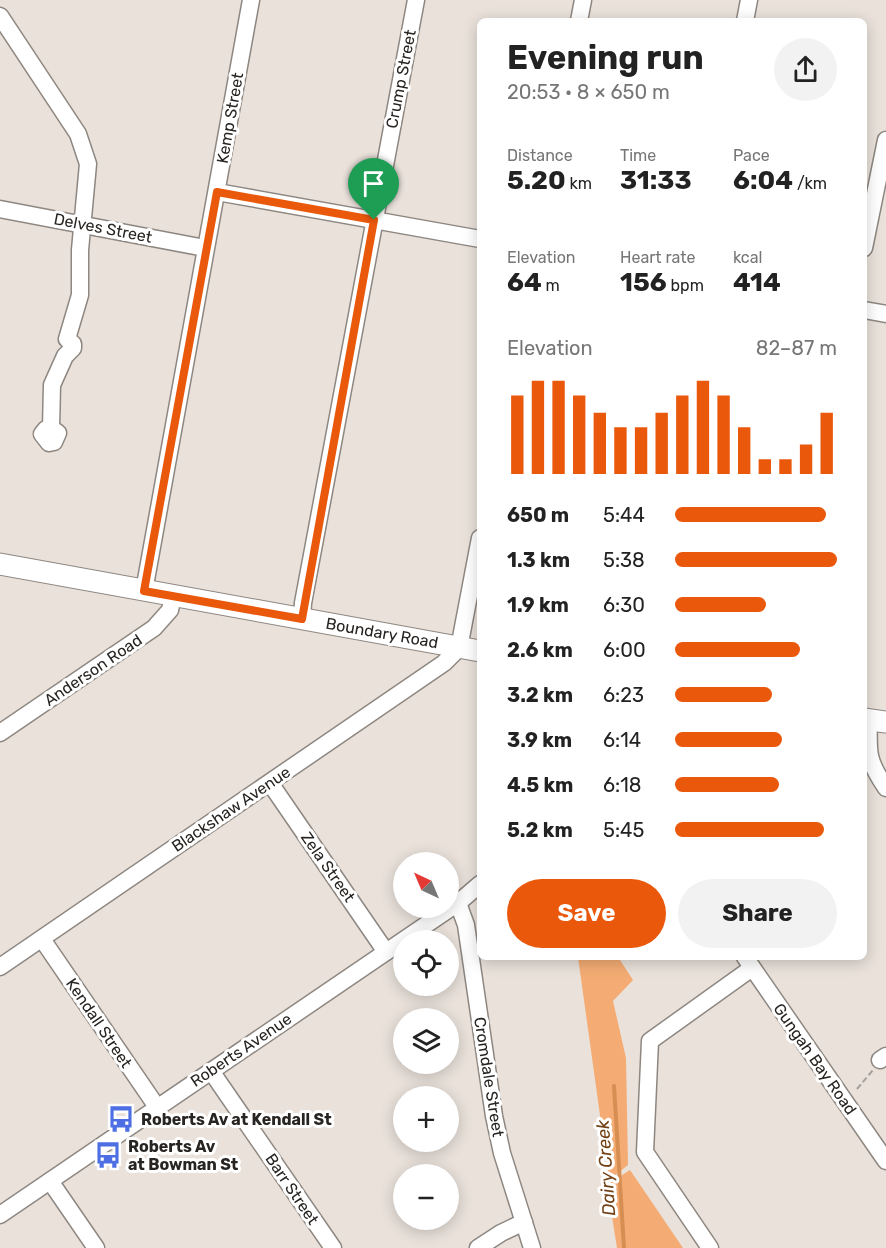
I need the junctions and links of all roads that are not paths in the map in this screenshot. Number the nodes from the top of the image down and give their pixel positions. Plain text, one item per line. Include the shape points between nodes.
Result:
1 (251, 0) edge
2 (416, 0) edge
3 (583, 0) edge
4 (749, 0) edge
5 (0, 16) edge
6 (580, 18) edge
7 (746, 18) edge
8 (886, 140) edge
9 (217, 192) junction
10 (0, 209) edge
11 (374, 220) junction
12 (83, 225) junction
13 (867, 233) edge
14 (477, 238) edge
15 (205, 248) junction
16 (867, 311) edge
17 (886, 314) edge
18 (51, 428) dead end
19 (477, 554) edge
20 (0, 564) edge
21 (144, 591) junction
22 (173, 596) junction
23 (302, 619) junction
24 (459, 648) junction
25 (477, 651) edge
26 (873, 720) edge
27 (0, 733) edge
28 (270, 783) junction
29 (886, 788) edge
30 (477, 887) edge
31 (459, 902) edge
32 (459, 906) edge
33 (436, 918) edge
34 (42, 939) junction
35 (386, 952) junction
36 (748, 962) edge
37 (0, 967) edge
38 (211, 1071) junction
39 (157, 1107) junction
40 (886, 1161) edge
41 (50, 1181) junction
42 (0, 1215) edge
43 (524, 1222) junction
44 (329, 1247) edge
45 (96, 1248) edge
46 (478, 1248) edge
47 (532, 1248) edge
48 (710, 1248) edge

1 - 9 street, Kemp Street
2 - 11 street, Crump Street
3 - 6 street
4 - 7 street
5 - 12 street via 81,142 88,164
8 - 13 street
9 - 11 street
9 - 15 street, Kemp Street
10 - 12 street, Delves Street
11 - 14 street
11 - 23 street, Crump Street
12 - 15 street, Delves Street
12 - 18 street via 80,295 67,339 58,346 65,356 52,385
15 - 21 street, Kemp Street
16 - 17 street
19 - 24 street
20 - 21 main road, Boundary Road
21 - 22 main road, Boundary Road
22 - 23 main road, Boundary Road
22 - 27 street, Anderson Road via 170,610 154,628
23 - 24 main road, Boundary Road
24 - 25 main road, Boundary Road
24 - 28 street, Blackshaw Avenue via 429,675
26 - 29 street via 870,760
28 - 34 street, Blackshaw Avenue
28 - 35 street, Zela Street
30 - 31 street, Roberts Avenue
32 - 43 street, Cromdale Street via 466,925 494,1116
33 - 35 street, Roberts Avenue
34 - 37 street, Blackshaw Avenue
34 - 39 street, Kendall Street
35 - 38 street, Roberts Avenue
36 - 40 street, Gungah Bay Road
36 - 48 street via 650,1041 645,1152
38 - 39 street, Roberts Avenue
38 - 44 street, Barr Street
39 - 41 street, Roberts Avenue
41 - 42 street, Roberts Avenue
41 - 45 street
43 - 46 street
43 - 47 street, Cromdale Street

